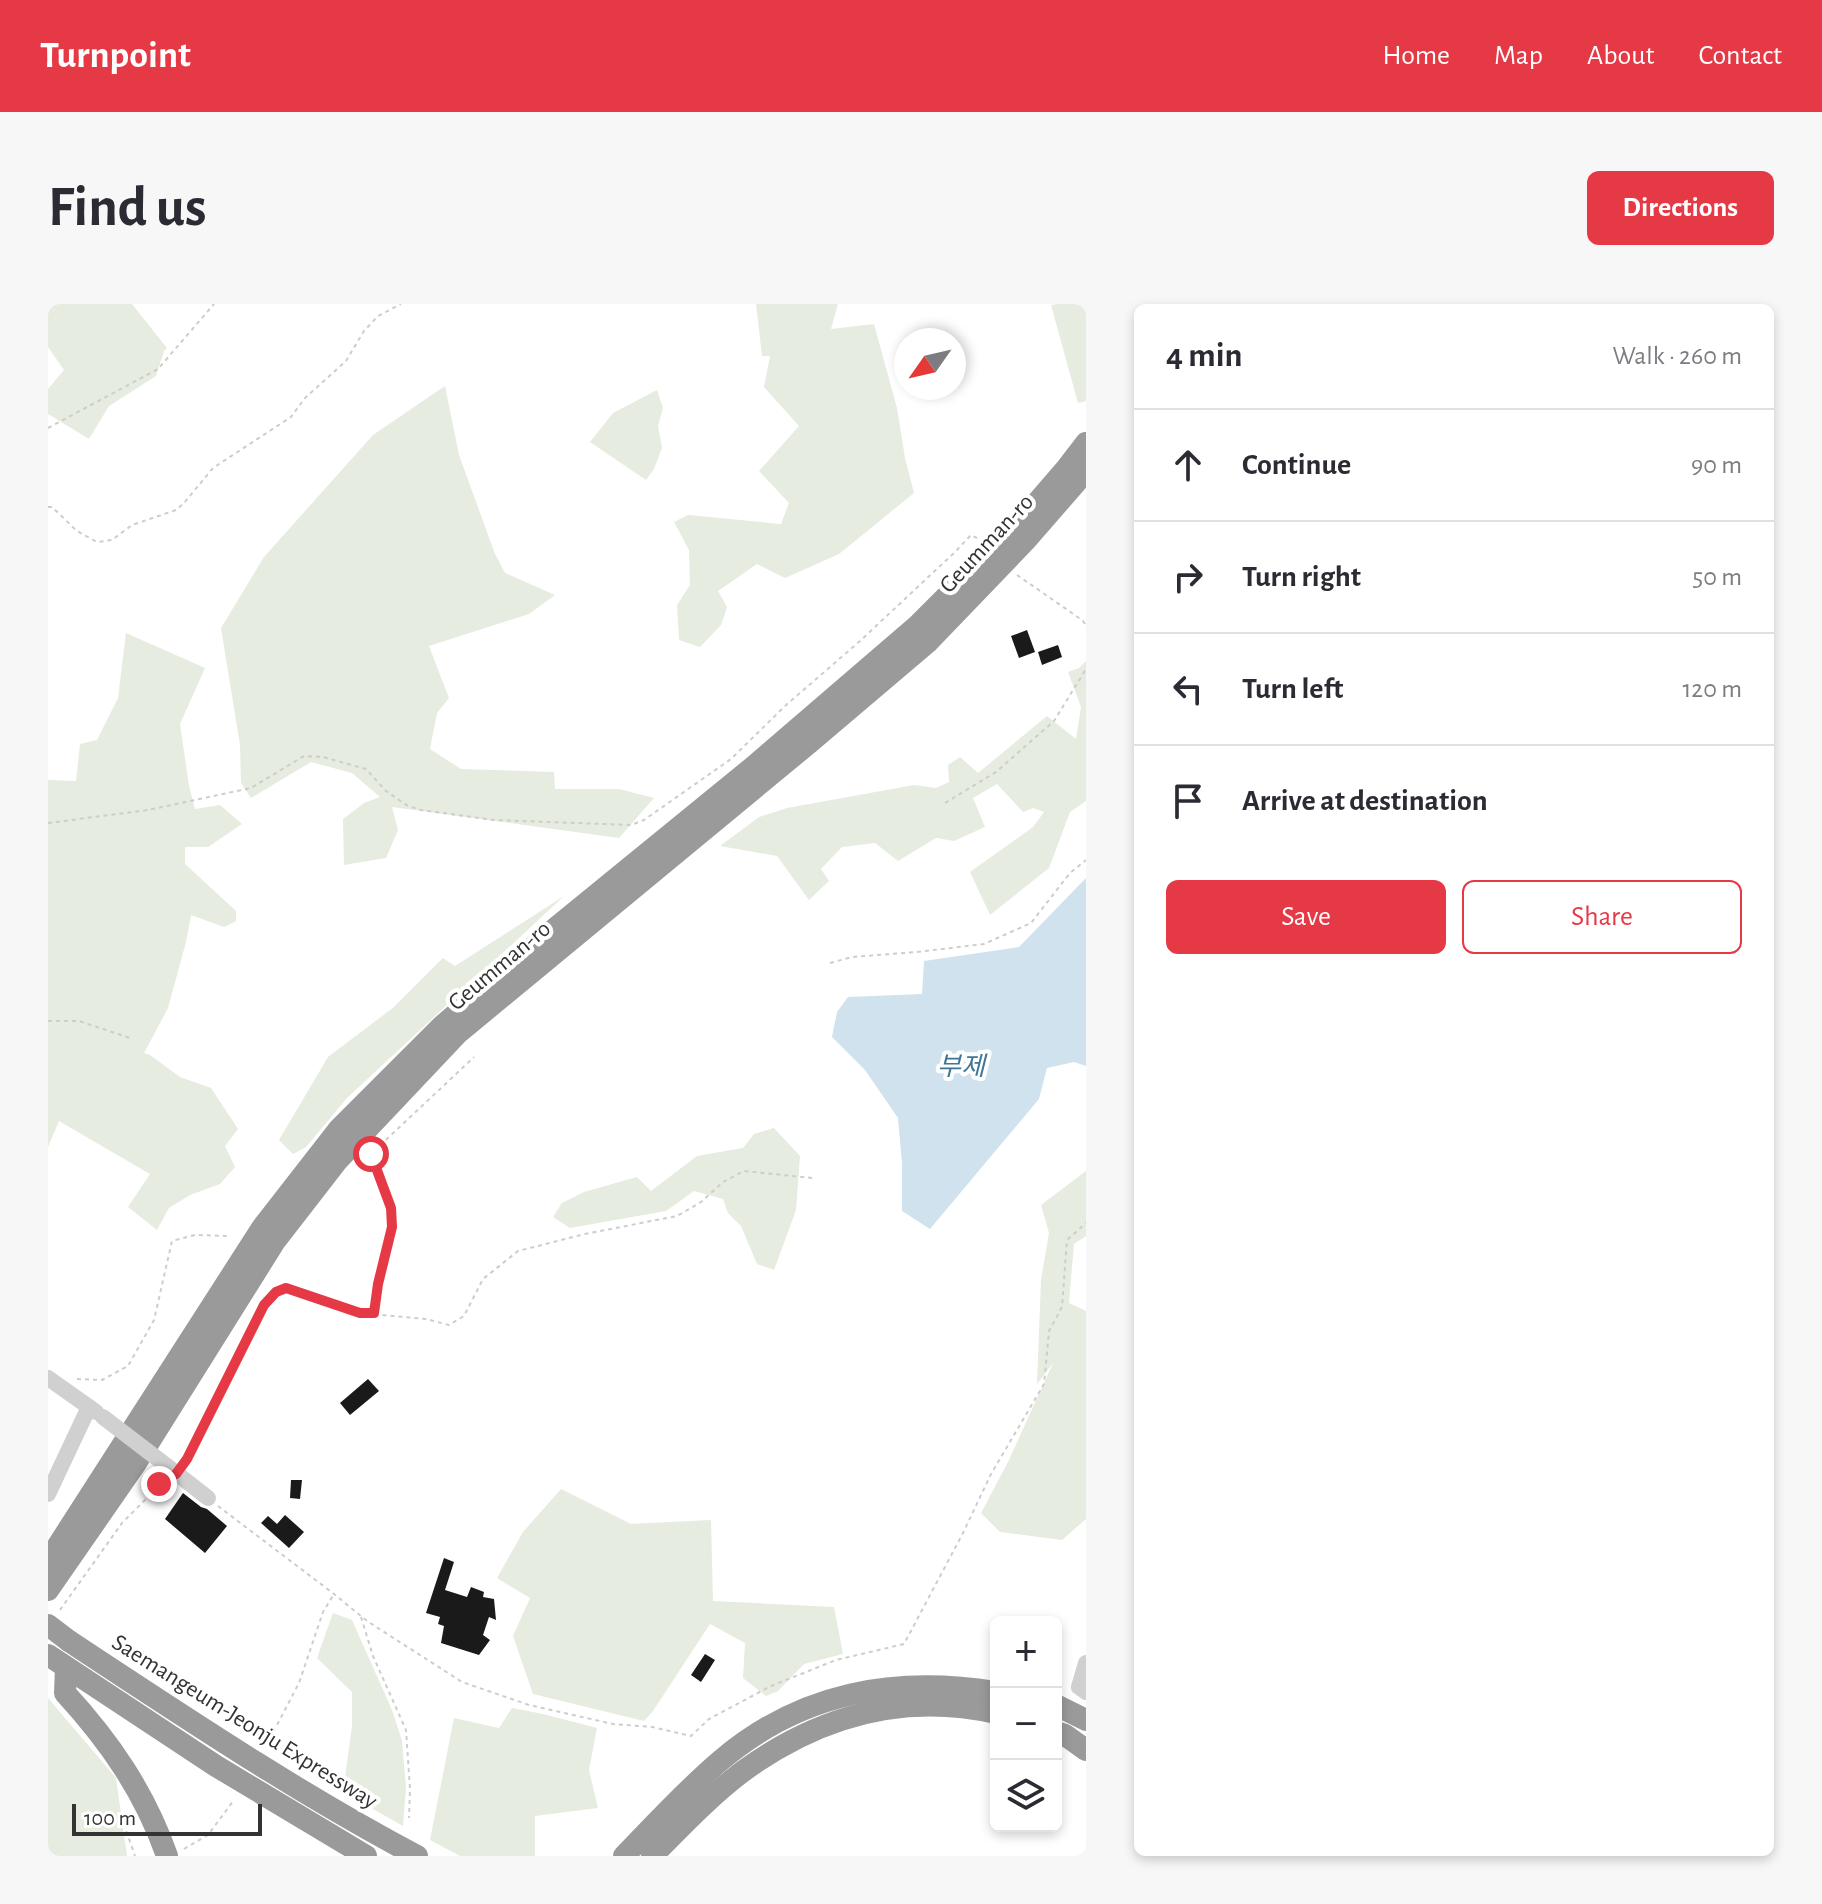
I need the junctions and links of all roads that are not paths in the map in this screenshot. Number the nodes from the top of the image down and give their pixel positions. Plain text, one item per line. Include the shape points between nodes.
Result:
1 (1086, 443) edge
2 (1086, 471) edge
3 (48, 1378) edge
4 (96, 1412) junction
5 (48, 1494) edge
6 (208, 1498) road end
7 (48, 1561) edge
8 (48, 1590) edge
9 (52, 1620) edge
10 (58, 1662) edge
11 (1086, 1663) edge
12 (990, 1691) edge
13 (1086, 1692) edge
14 (1062, 1708) edge
15 (990, 1712) edge
16 (1086, 1720) edge
17 (1062, 1734) edge
18 (1086, 1750) edge
19 (173, 1854) edge
20 (366, 1856) edge
21 (417, 1856) edge
22 (624, 1856) edge
23 (652, 1856) edge

1 - 7 highway, Geumman-ro via 1015,528 918,625 535,945 442,1026 339,1129 262,1228
2 - 8 highway, Geumman-ro via 929,641 458,1033 337,1161 275,1241 136,1463
3 - 4 street
4 - 5 street
4 - 6 street, bridge
9 - 21 highway, Saemangeum-Jeonju Expressway, bridge via 69,1641 228,1746
10 - 19 highway via 65,1693 116,1754
10 - 20 highway
11 - 13 street via 1079,1687
12 - 22 highway via 870,1689 793,1714 722,1760
14 - 16 highway
15 - 23 highway via 924,1704 881,1709 802,1735 740,1773
17 - 18 highway

